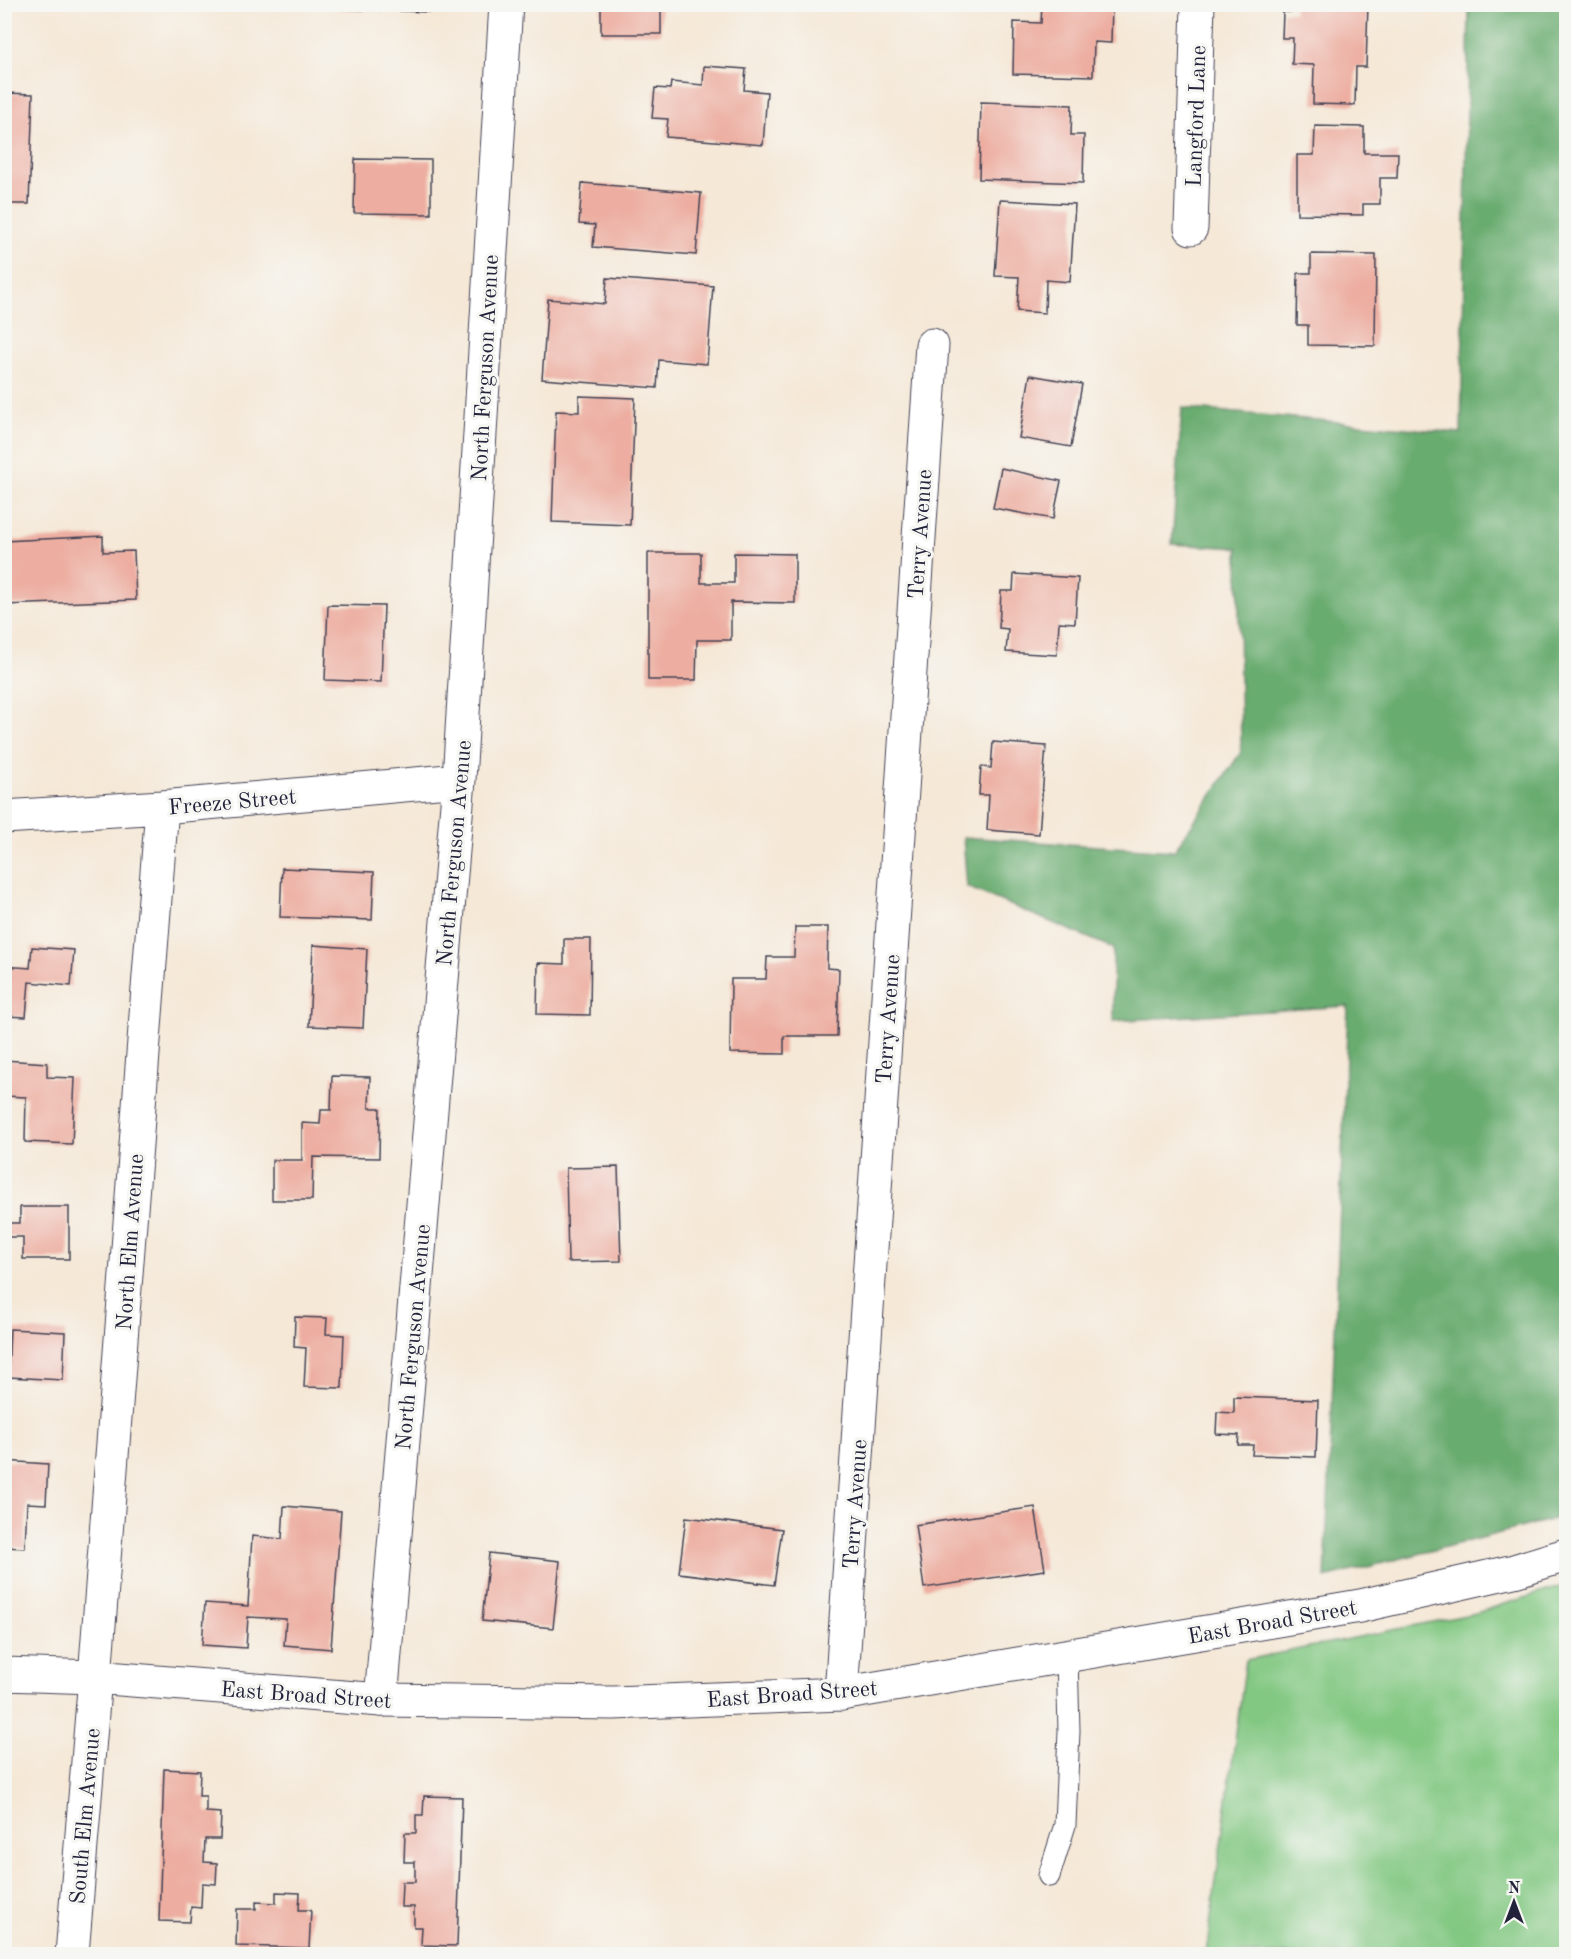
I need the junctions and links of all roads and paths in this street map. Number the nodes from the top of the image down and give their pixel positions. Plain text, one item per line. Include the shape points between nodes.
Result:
1 (506, 4) edge
2 (1198, 4) edge
3 (1191, 228) dead end
4 (932, 345) dead end
5 (459, 780) junction
6 (162, 807) junction
7 (4, 817) edge
8 (1566, 1555) edge
9 (1067, 1656) junction
10 (4, 1674) edge
11 (95, 1677) junction
12 (841, 1694) junction
13 (381, 1700) junction
14 (1049, 1876) dead end
15 (72, 1954) edge

1 - 5 street, North Ferguson Avenue
2 - 3 street, Langford Lane
4 - 12 street, Terry Avenue
5 - 6 street, Freeze Street
5 - 13 street, North Ferguson Avenue
6 - 7 street, Freeze Street
6 - 11 street, North Elm Avenue
8 - 9 street, East Broad Street via 1514,1571 1360,1606
9 - 12 street, East Broad Street
9 - 14 lane via 1065,1824
10 - 11 street, East Broad Street
11 - 13 street, East Broad Street
11 - 15 street, South Elm Avenue
12 - 13 street, East Broad Street via 613,1703

